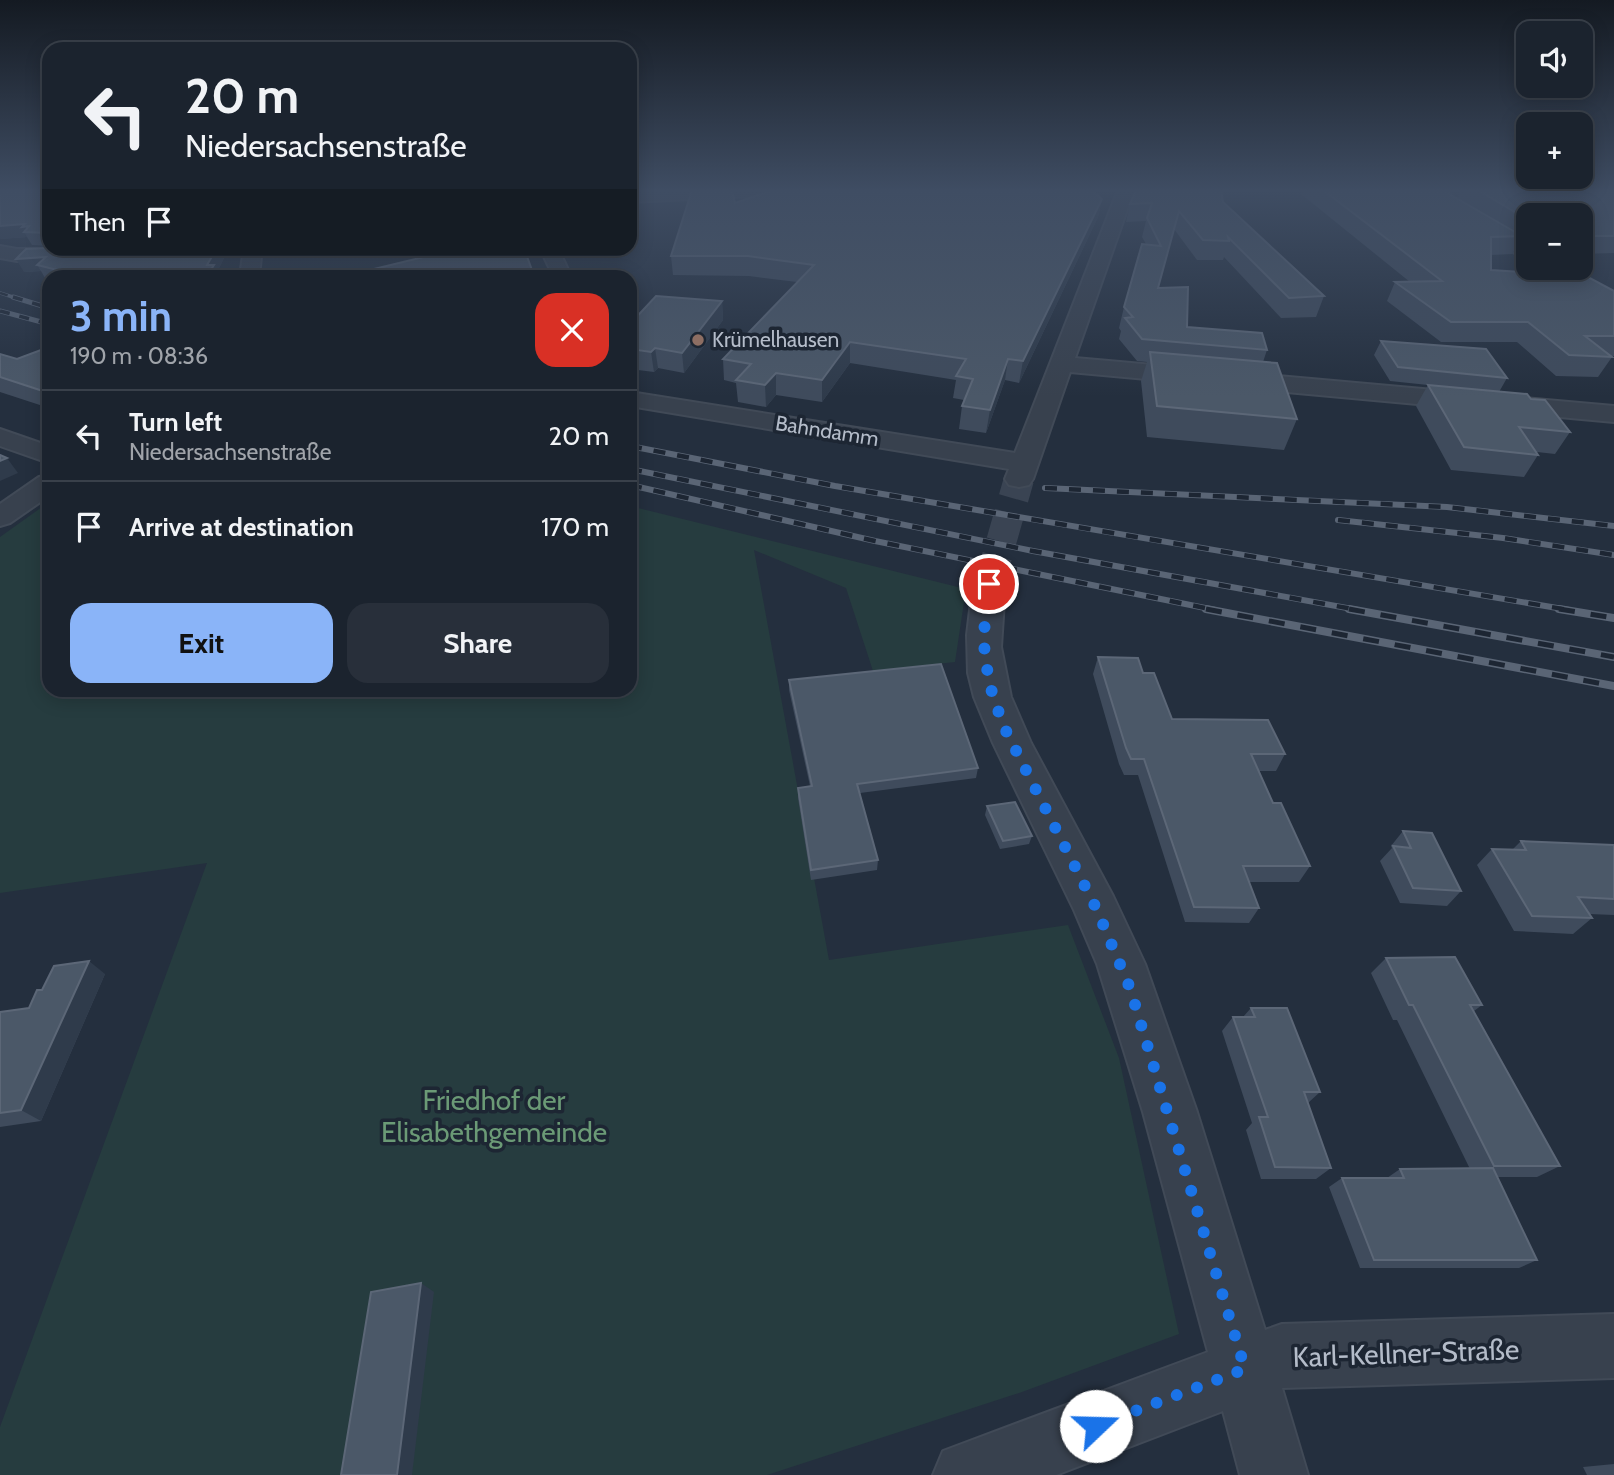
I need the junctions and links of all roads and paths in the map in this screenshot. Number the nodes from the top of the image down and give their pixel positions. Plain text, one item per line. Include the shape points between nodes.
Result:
1 (1100, 259) edge
2 (1568, 280) edge
3 (1614, 308) edge
4 (1061, 364) junction
5 (637, 400) edge
6 (1614, 414) edge
7 (0, 437) edge
8 (42, 452) edge
9 (42, 488) edge
10 (0, 517) edge
11 (989, 584) tunnel mouth
12 (1614, 1346) edge
13 (1245, 1369) junction
14 (967, 1475) edge
15 (1274, 1475) edge

1 - 4 street
2 - 3 street
4 - 5 street, Bahndamm via 1022,471
4 - 6 street
7 - 8 street
9 - 10 street
11 - 13 street via 984,645 989,683 1003,725 1097,910 1130,988
12 - 13 street, Karl-Kellner-Straße via 1282,1356
13 - 14 street, Karl-Kellner-Straße
13 - 15 street

